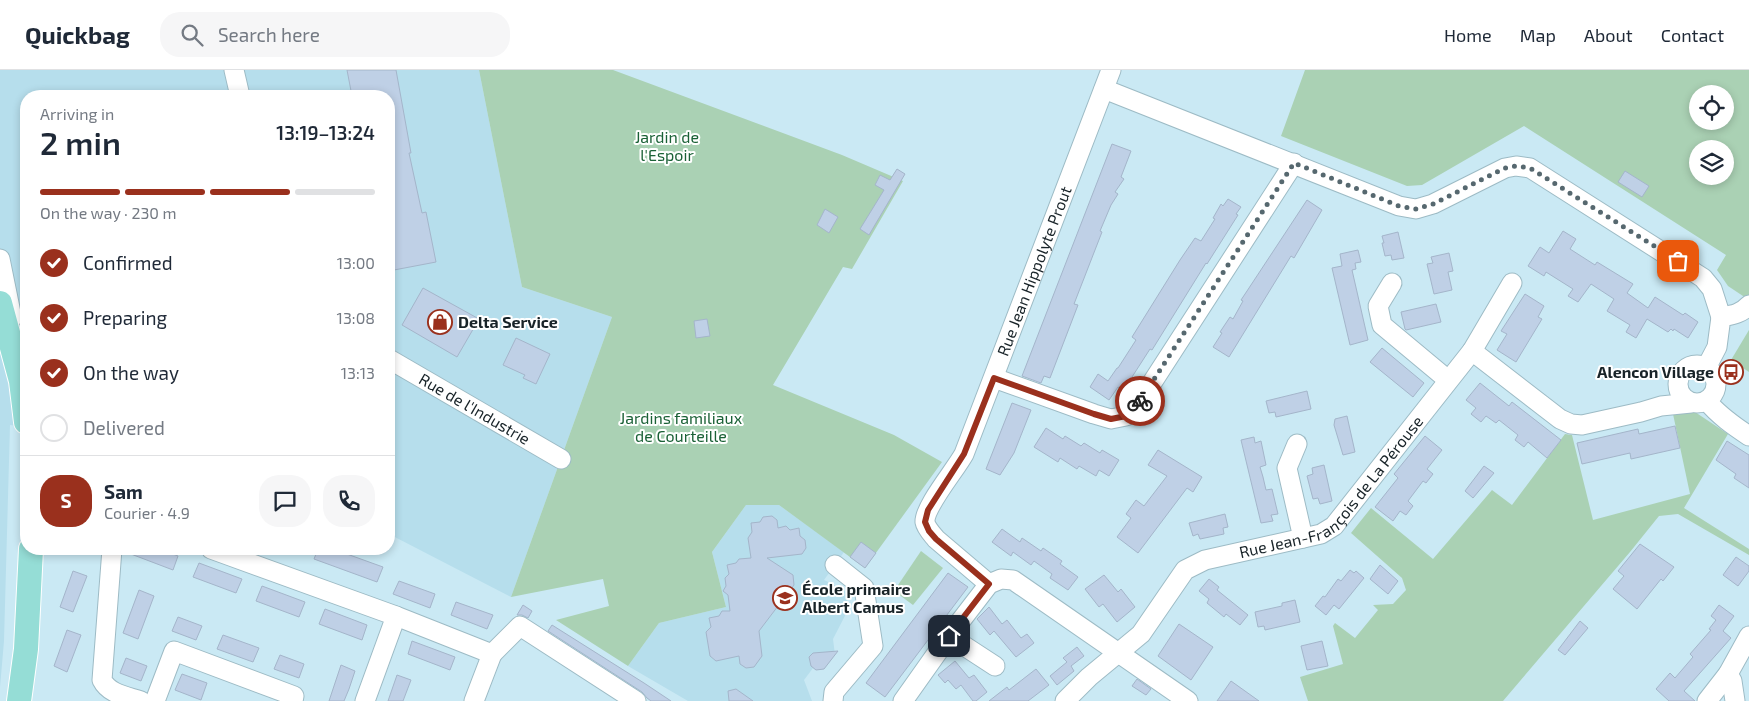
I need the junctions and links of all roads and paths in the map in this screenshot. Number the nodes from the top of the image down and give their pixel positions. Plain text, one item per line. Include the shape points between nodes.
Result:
1 (234, 70) edge
2 (1112, 70) edge
3 (1104, 89) junction
4 (239, 90) edge
5 (1294, 163) junction
6 (0, 259) edge
7 (1512, 283) dead end
8 (1392, 284) dead end
9 (0, 302) edge
10 (1749, 305) edge
11 (1721, 317) junction
12 (1472, 351) junction
13 (395, 362) edge
14 (1706, 368) junction
15 (20, 374) edge
16 (20, 377) edge
17 (994, 378) junction
18 (1448, 380) junction
19 (1678, 388) junction
20 (1699, 402) junction
21 (1661, 406) junction
22 (1749, 436) edge
23 (1297, 444) dead end
24 (561, 459) dead end
25 (1303, 538) junction
26 (31, 555) edge
27 (112, 555) edge
28 (228, 555) edge
29 (835, 565) dead end
30 (995, 581) junction
31 (396, 616) junction
32 (949, 636) junction
33 (1749, 636) edge
34 (1118, 652) junction
35 (492, 654) junction
36 (995, 666) dead end
37 (1728, 674) junction
38 (19, 701) edge
39 (141, 701) edge
40 (155, 701) edge
41 (293, 701) edge
42 (365, 701) edge
43 (474, 701) edge
44 (636, 701) edge
45 (833, 701) edge
46 (903, 701) edge
47 (1065, 701) edge
48 (1188, 701) edge
49 (1707, 701) edge
50 (1735, 701) edge

1 - 4 street
2 - 3 street, Rue Jean Hippolyte Prout
3 - 5 street
3 - 17 street, Rue Jean Hippolyte Prout
5 - 11 street via 1399,206 1416,209 1433,204 1505,168 1530,168 1704,278 1712,289
5 - 17 street via 1137,406 1126,416 1111,419
6 - 15 street
7 - 12 street, Rue Jean-François de La Pérouse
8 - 18 street via 1378,306 1382,325
9 - 16 main road
10 - 11 street via 1735,314
11 - 14 street via 1717,347
12 - 18 street, Rue Jean-François de La Pérouse
12 - 21 street via 1560,419 1571,424 1582,425
13 - 24 street, Rue de l'Industrie
14 - 19 street via 1686,368 1678,380
14 - 20 street via 1712,372 1716,387 1713,394
17 - 30 street, Rue Jean Hippolyte Prout via 964,454 931,505 925,522 936,539
18 - 25 street, Rue Jean-François de La Pérouse via 1334,526 1322,534
19 - 20 street via 1685,400
19 - 21 street
20 - 21 street
20 - 22 street
23 - 25 street via 1287,468
25 - 34 street, Rue Jean-François de La Pérouse via 1205,560 1185,570 1141,634
26 - 38 main road via 26,649
27 - 39 street via 102,680 116,693
28 - 31 street
29 - 45 street via 864,588 873,646 834,692
30 - 32 street
30 - 34 street via 1013,580
31 - 35 street
31 - 42 street
32 - 36 street
32 - 46 street
33 - 37 street
34 - 47 street, Rue Jean-François de La Pérouse
34 - 48 street
35 - 43 street
35 - 44 street via 520,626
37 - 49 street
37 - 50 street
40 - 41 street via 174,651 294,696

